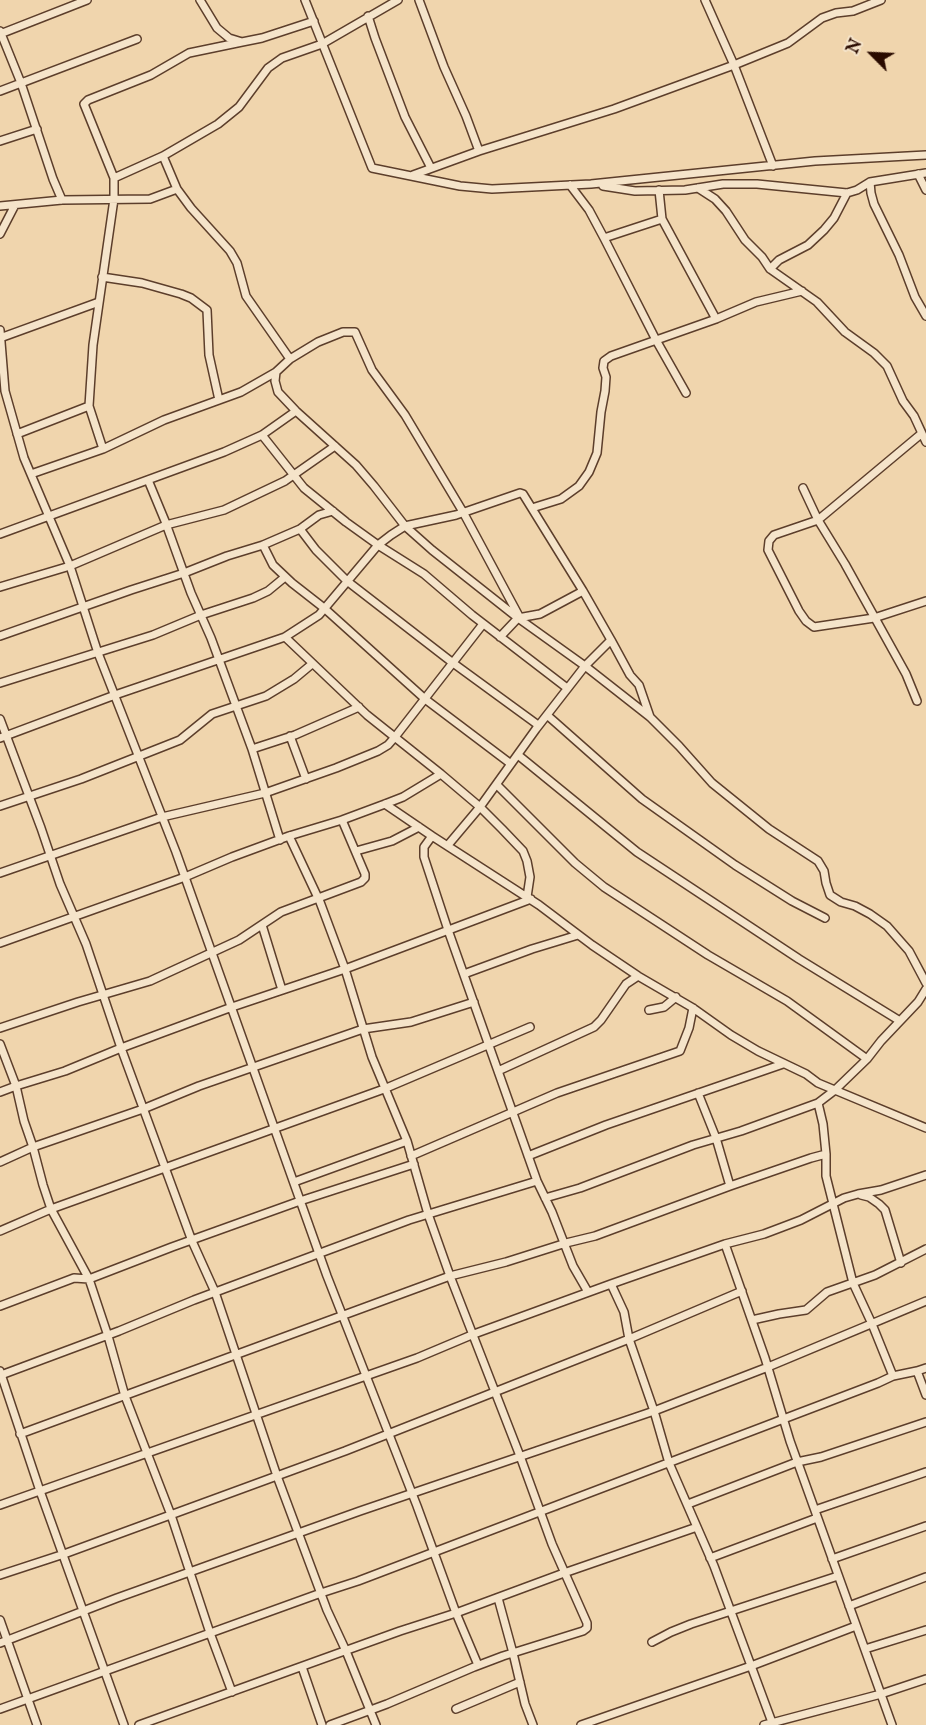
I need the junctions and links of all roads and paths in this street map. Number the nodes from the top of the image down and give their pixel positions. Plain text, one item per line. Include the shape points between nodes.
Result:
1 (87, 0) edge
2 (200, 0) edge
3 (305, 0) edge
4 (398, 0) edge
5 (419, 0) edge
6 (705, 0) edge
7 (881, 0) edge
8 (368, 16) junction
9 (314, 21) junction
10 (0, 33) edge
11 (137, 39) dead end
12 (242, 42) junction
13 (322, 44) junction
14 (734, 65) junction
15 (21, 83) junction
16 (0, 91) edge
17 (37, 129) junction
18 (0, 141) edge
19 (479, 151) junction
20 (926, 155) edge
21 (163, 156) junction
22 (774, 166) junction
23 (431, 168) junction
24 (926, 173) edge
25 (918, 174) junction
26 (413, 175) junction
27 (114, 178) junction
28 (870, 182) junction
29 (591, 184) junction
30 (570, 185) junction
31 (698, 188) junction
32 (177, 189) junction
33 (659, 190) junction
34 (926, 190) edge
35 (847, 193) junction
36 (114, 199) junction
37 (62, 200) junction
38 (15, 205) junction
39 (0, 206) edge
40 (662, 219) junction
41 (0, 234) edge
42 (604, 238) junction
43 (771, 269) junction
44 (102, 277) junction
45 (802, 291) junction
46 (99, 302) junction
47 (926, 316) edge
48 (716, 319) junction
49 (1, 335) edge
50 (656, 340) junction
51 (290, 358) junction
52 (276, 372) junction
53 (686, 393) dead end
54 (219, 400) junction
55 (89, 406) junction
56 (296, 411) junction
57 (17, 434) junction
58 (921, 434) junction
59 (262, 435) junction
60 (926, 442) edge
61 (335, 446) junction
62 (103, 449) junction
63 (31, 474) junction
64 (294, 476) junction
65 (148, 480) junction
66 (803, 488) dead end
67 (532, 508) junction
68 (333, 511) junction
69 (463, 512) junction
70 (49, 516) junction
71 (818, 520) junction
72 (166, 525) junction
73 (405, 526) junction
74 (300, 529) junction
75 (0, 534) edge
76 (263, 545) junction
77 (378, 545) junction
78 (70, 566) junction
79 (184, 573) junction
80 (285, 577) junction
81 (347, 581) junction
82 (0, 587) edge
83 (583, 591) junction
84 (926, 602) edge
85 (82, 607) junction
86 (324, 608) junction
87 (201, 615) junction
88 (519, 618) junction
89 (874, 618) junction
90 (483, 624) junction
91 (0, 636) edge
92 (285, 637) junction
93 (500, 637) junction
94 (611, 640) junction
95 (99, 653) junction
96 (219, 660) junction
97 (453, 663) junction
98 (312, 664) junction
99 (585, 666) junction
100 (0, 683) edge
101 (567, 688) junction
102 (115, 696) junction
103 (425, 699) junction
104 (917, 701) dead end
105 (235, 706) junction
106 (359, 707) junction
107 (547, 715) junction
108 (650, 717) junction
109 (0, 719) edge
110 (538, 726) junction
111 (290, 736) junction
112 (3, 737) edge
113 (395, 738) junction
114 (252, 749) junction
115 (518, 755) junction
116 (139, 757) junction
117 (511, 764) junction
118 (441, 774) junction
119 (306, 778) junction
120 (497, 784) junction
121 (266, 793) junction
122 (29, 796) junction
123 (385, 804) junction
124 (0, 806) edge
125 (480, 807) junction
126 (162, 817) junction
127 (342, 820) junction
128 (419, 827) junction
129 (290, 836) junction
130 (432, 836) junction
131 (280, 840) junction
132 (448, 845) junction
133 (356, 851) junction
134 (51, 855) junction
135 (0, 873) edge
136 (185, 877) junction
137 (318, 898) junction
138 (529, 898) junction
139 (74, 916) junction
140 (825, 918) dead end
141 (262, 925) junction
142 (448, 930) junction
143 (578, 935) junction
144 (0, 943) edge
145 (212, 952) junction
146 (345, 969) junction
147 (464, 974) junction
148 (638, 976) junction
149 (926, 983) edge
150 (926, 989) edge
151 (282, 990) junction
152 (103, 995) junction
153 (676, 997) junction
154 (474, 1002) junction
155 (232, 1007) junction
156 (693, 1008) junction
157 (649, 1010) dead end
158 (900, 1021) junction
159 (530, 1027) dead end
160 (0, 1028) edge
161 (363, 1029) junction
162 (0, 1044) edge
163 (489, 1044) junction
164 (121, 1048) junction
165 (867, 1059) junction
166 (783, 1064) junction
167 (253, 1067) junction
168 (498, 1071) junction
169 (16, 1086) junction
170 (384, 1089) junction
171 (835, 1090) junction
172 (0, 1092) edge
173 (698, 1093) junction
174 (818, 1103) junction
175 (143, 1109) junction
176 (513, 1112) junction
177 (274, 1128) junction
178 (926, 1128) edge
179 (716, 1138) junction
180 (407, 1141) junction
181 (33, 1147) junction
182 (826, 1154) junction
183 (528, 1156) junction
184 (413, 1160) junction
185 (0, 1162) edge
186 (165, 1168) junction
187 (926, 1175) edge
188 (537, 1180) junction
189 (294, 1182) junction
190 (730, 1186) junction
191 (858, 1194) junction
192 (545, 1198) junction
193 (300, 1201) junction
194 (832, 1204) junction
195 (51, 1209) junction
196 (428, 1214) junction
197 (0, 1231) edge
198 (192, 1241) junction
199 (566, 1243) junction
200 (725, 1244) junction
201 (926, 1249) edge
202 (319, 1254) junction
203 (901, 1263) junction
204 (450, 1276) junction
205 (89, 1280) junction
206 (853, 1283) junction
207 (611, 1284) junction
208 (742, 1291) junction
209 (215, 1292) junction
210 (588, 1292) junction
211 (926, 1301) edge
212 (0, 1306) edge
213 (342, 1315) junction
214 (752, 1320) junction
215 (872, 1324) junction
216 (474, 1334) junction
217 (108, 1336) junction
218 (629, 1339) junction
219 (236, 1354) junction
220 (768, 1367) junction
221 (926, 1368) edge
222 (917, 1371) junction
223 (1, 1373) edge
224 (365, 1376) junction
225 (893, 1376) junction
226 (494, 1391) junction
227 (926, 1395) edge
228 (125, 1396) junction
229 (654, 1411) junction
230 (257, 1414) junction
231 (783, 1419) junction
232 (926, 1422) edge
233 (20, 1434) junction
234 (388, 1434) junction
235 (147, 1453) junction
236 (520, 1456) junction
237 (797, 1462) junction
238 (669, 1463) junction
239 (926, 1472) edge
240 (277, 1476) junction
241 (40, 1491) junction
242 (412, 1493) junction
243 (688, 1504) junction
244 (0, 1505) edge
245 (540, 1511) junction
246 (816, 1514) junction
247 (171, 1515) junction
248 (926, 1526) edge
249 (697, 1527) junction
250 (299, 1533) junction
251 (433, 1552) junction
252 (64, 1554) junction
253 (711, 1558) junction
254 (832, 1559) junction
255 (190, 1572) junction
256 (564, 1573) junction
257 (0, 1575) edge
258 (838, 1576) junction
259 (926, 1577) edge
260 (321, 1593) junction
261 (498, 1598) junction
262 (849, 1606) junction
263 (83, 1612) junction
264 (731, 1612) junction
265 (456, 1613) junction
266 (0, 1620) edge
267 (856, 1626) junction
268 (926, 1630) edge
269 (210, 1633) junction
270 (4, 1642) edge
271 (652, 1642) dead end
272 (865, 1649) junction
273 (346, 1651) junction
274 (513, 1653) junction
275 (478, 1665) junction
276 (751, 1666) junction
277 (302, 1667) junction
278 (105, 1672) junction
279 (926, 1679) edge
280 (520, 1682) junction
281 (232, 1692) junction
282 (881, 1694) junction
283 (27, 1699) junction
284 (0, 1709) edge
285 (456, 1709) dead end
286 (371, 1710) junction
287 (772, 1724) edge
288 (37, 1725) edge
289 (124, 1725) edge
290 (138, 1725) edge
291 (322, 1725) edge
292 (330, 1725) edge
293 (376, 1725) edge
294 (533, 1725) edge
295 (581, 1725) edge
296 (764, 1725) edge
297 (892, 1725) edge

1 - 10 street
2 - 12 street via 217,28
3 - 9 street
4 - 8 street
5 - 19 street
6 - 14 street
7 - 14 street via 822,18 788,43
8 - 13 street
8 - 23 street via 405,117
9 - 12 street
9 - 13 street
10 - 15 street
11 - 15 street
12 - 27 street via 189,53 152,75 84,104
13 - 21 street via 282,58 268,68 239,107
13 - 26 street via 372,168
14 - 19 street via 614,109
14 - 22 street
15 - 16 street
15 - 17 street
17 - 18 street
17 - 37 street
19 - 23 street
20 - 22 street
21 - 27 street
21 - 32 street
22 - 29 street
23 - 26 street
24 - 25 street
25 - 28 street
25 - 34 street
26 - 30 street via 492,189
27 - 36 street
28 - 35 street
28 - 47 street via 874,204
29 - 30 street
29 - 33 street via 635,191
30 - 42 street
31 - 33 street
31 - 35 street via 757,184
31 - 43 street via 715,198
32 - 36 street via 150,199
32 - 51 street via 230,251 246,296
33 - 40 street
35 - 43 street via 824,230
36 - 37 street
36 - 44 street
37 - 38 street
38 - 39 street
38 - 41 street
40 - 42 street
40 - 48 street
42 - 50 street
43 - 45 street
44 - 46 street
44 - 54 street via 181,294 207,310 209,355
45 - 48 street via 756,302
45 - 58 street via 887,366
46 - 49 street
46 - 55 street
48 - 50 street
49 - 57 street via 5,391
50 - 53 street
50 - 67 street via 604,361 605,391 597,453 589,472 579,486 561,499
51 - 52 street
51 - 69 street via 331,336 355,332 372,370 405,415
52 - 54 street
52 - 56 street via 278,392
54 - 62 street
55 - 57 street
55 - 62 street
56 - 59 street
56 - 61 street
57 - 63 street
58 - 60 street
58 - 71 street
59 - 64 street
59 - 65 street
61 - 64 street
61 - 73 street via 356,465
62 - 63 street
63 - 70 street
64 - 68 street
64 - 72 street via 224,510
65 - 70 street
65 - 72 street
66 - 71 street
67 - 69 street via 520,493
67 - 83 street
68 - 74 street via 319,515
68 - 77 street
69 - 73 street
69 - 88 street
70 - 75 street
70 - 78 street
71 - 89 street
71 - 89 street via 774,535 769,542 768,550 799,611 814,627
72 - 78 street
72 - 79 street
73 - 77 street
73 - 88 street
74 - 76 street
74 - 81 street
76 - 79 street
76 - 80 street via 273,565
77 - 81 street
77 - 90 street via 424,574
78 - 82 street
78 - 85 street
79 - 85 street
79 - 87 street
80 - 86 street
80 - 87 street via 260,595
81 - 86 street
81 - 97 street
83 - 88 street via 540,614
83 - 94 street
84 - 89 street
85 - 91 street
85 - 95 street
86 - 92 street
86 - 103 street
87 - 95 street
87 - 96 street
88 - 93 street
88 - 99 street
89 - 104 street
90 - 93 street
90 - 97 street
92 - 96 street
92 - 98 street
93 - 101 street
94 - 99 street
94 - 108 street via 639,685
95 - 100 street
95 - 102 street
96 - 102 street
96 - 105 street
97 - 103 street
97 - 110 street
98 - 105 street via 266,696
98 - 106 street
99 - 101 street
99 - 108 street
101 - 107 street
102 - 112 street
102 - 116 street
103 - 113 street
103 - 117 street
105 - 114 street
105 - 116 street via 212,714 180,740
106 - 111 street
106 - 113 street
107 - 110 street
107 - 140 street via 642,799 735,865
108 - 149 street via 712,783 769,829 818,861 830,896 887,926 909,951
109 - 112 street
110 - 115 street
111 - 114 street
111 - 119 street
112 - 122 street
113 - 118 street
113 - 119 street via 378,751
114 - 121 street
115 - 117 street
115 - 158 street via 637,852
116 - 122 street
116 - 126 street
117 - 120 street
118 - 123 street
118 - 125 street
119 - 121 street
120 - 125 street
120 - 165 street via 604,887 787,1001
121 - 126 street
121 - 131 street
122 - 124 street
122 - 134 street
123 - 127 street
123 - 128 street
125 - 132 street
125 - 138 street via 523,851 530,877
126 - 134 street
126 - 136 street
127 - 129 street
127 - 133 street
128 - 130 street
128 - 133 street via 392,841
129 - 131 street
129 - 137 street
130 - 132 street
130 - 142 street via 424,847 424,857
131 - 136 street
132 - 138 street
133 - 137 street via 365,878
134 - 135 street
134 - 139 street
136 - 139 street
136 - 145 street
137 - 141 street via 281,912
137 - 146 street
138 - 142 street
138 - 143 street
139 - 144 street
139 - 152 street
141 - 145 street
141 - 151 street
142 - 146 street
142 - 147 street
143 - 147 street
143 - 148 street
145 - 152 street via 150,981
145 - 155 street
146 - 151 street
146 - 161 street
147 - 154 street
148 - 153 street
148 - 168 street via 626,984 594,1027
150 - 158 street
151 - 155 street
152 - 160 street
152 - 164 street
153 - 156 street
153 - 157 street via 664,1007
154 - 161 street via 411,1022
154 - 163 street
155 - 164 street
155 - 167 street
156 - 166 street via 758,1052
156 - 176 street via 680,1051
158 - 165 street
159 - 163 street
161 - 167 street
161 - 170 street
162 - 169 street
163 - 168 street
163 - 170 street
164 - 169 street
164 - 175 street
165 - 171 street
166 - 171 street
166 - 173 street
167 - 175 street
167 - 177 street
168 - 176 street
169 - 172 street
169 - 181 street
170 - 177 street
170 - 180 street
171 - 174 street
171 - 178 street
173 - 179 street
173 - 183 street
174 - 179 street
174 - 182 street
175 - 181 street
175 - 186 street
176 - 183 street
176 - 184 street
177 - 186 street
177 - 189 street
179 - 190 street
179 - 192 street
180 - 184 street
180 - 189 street
181 - 185 street
181 - 195 street
182 - 190 street
182 - 194 street
183 - 188 street
184 - 193 street
184 - 196 street
186 - 195 street
186 - 198 street
187 - 191 street
188 - 192 street
188 - 196 street
189 - 193 street
190 - 199 street
191 - 194 street
191 - 203 street via 869,1197 885,1210
192 - 199 street
193 - 198 street
193 - 202 street
194 - 200 street via 764,1234
194 - 206 street
195 - 197 street
195 - 205 street
196 - 202 street
196 - 204 street
198 - 205 street
198 - 209 street
199 - 204 street
199 - 210 street via 573,1266
200 - 207 street
200 - 208 street
201 - 203 street
202 - 209 street
202 - 213 street
203 - 206 street
204 - 213 street
204 - 216 street
205 - 212 street via 74,1278
205 - 217 street
206 - 214 street via 827,1292 806,1310
206 - 215 street
207 - 210 street
207 - 218 street via 624,1312
208 - 214 street
208 - 218 street
209 - 217 street
209 - 219 street
210 - 216 street
211 - 215 street
213 - 219 street
213 - 224 street
214 - 220 street
215 - 220 street
215 - 225 street
216 - 224 street
216 - 226 street
217 - 223 street
217 - 228 street
218 - 226 street
218 - 229 street
219 - 228 street
219 - 230 street
220 - 229 street
220 - 231 street
221 - 222 street
222 - 225 street
222 - 227 street
223 - 233 street
224 - 230 street
224 - 234 street
225 - 231 street
226 - 234 street
226 - 236 street
228 - 233 street
228 - 235 street
229 - 236 street
229 - 238 street
230 - 235 street
230 - 240 street
231 - 237 street
231 - 238 street
232 - 237 street
233 - 241 street
234 - 240 street
234 - 242 street
235 - 241 street
235 - 247 street
236 - 242 street
236 - 245 street
237 - 243 street
237 - 246 street
238 - 243 street
238 - 245 street
239 - 246 street
240 - 247 street
240 - 250 street
241 - 244 street
241 - 252 street
242 - 250 street
242 - 251 street
243 - 249 street
245 - 251 street
245 - 256 street
246 - 253 street
246 - 254 street
247 - 252 street
247 - 255 street
248 - 254 street
249 - 253 street
249 - 256 street
250 - 255 street
250 - 260 street
251 - 260 street
251 - 265 street
252 - 257 street
252 - 263 street
253 - 264 street
254 - 258 street
255 - 263 street
255 - 269 street
256 - 261 street
256 - 274 street via 586,1628
258 - 262 street
258 - 264 street
259 - 262 street
260 - 269 street
260 - 273 street
261 - 265 street
261 - 274 street
262 - 267 street
263 - 270 street
263 - 278 street
264 - 271 street
264 - 276 street
265 - 273 street
265 - 275 street
266 - 270 street
267 - 272 street
267 - 276 street
268 - 272 street
269 - 278 street
269 - 281 street
270 - 283 street
272 - 282 street
273 - 277 street
273 - 286 street
274 - 275 street
274 - 280 street
275 - 286 street
276 - 287 street
276 - 295 street
277 - 281 street
277 - 291 street
278 - 283 street
278 - 289 street
279 - 282 street
280 - 285 street
280 - 294 street
281 - 290 street
282 - 287 street
282 - 297 street
283 - 284 street
283 - 288 street
286 - 292 street
286 - 293 street
287 - 296 street

